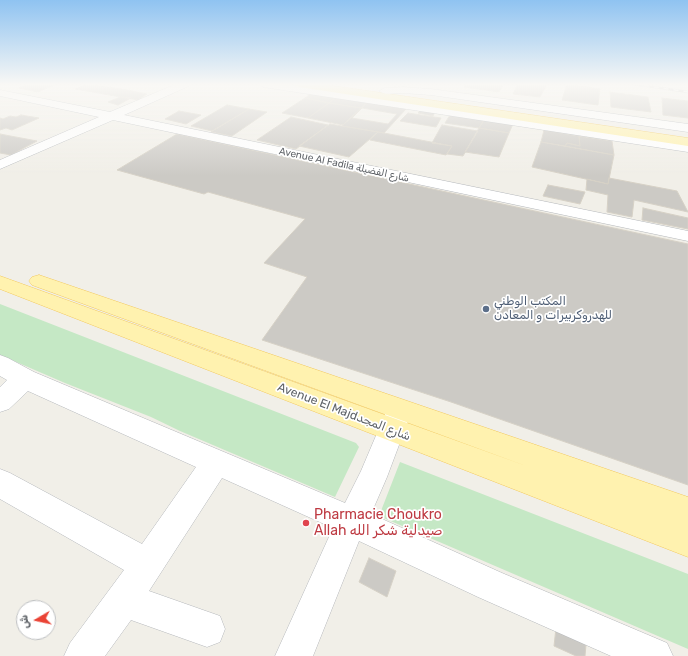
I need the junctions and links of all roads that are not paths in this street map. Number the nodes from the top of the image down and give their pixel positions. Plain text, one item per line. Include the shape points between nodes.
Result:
1 (104, 115) edge
2 (114, 115) edge
3 (485, 115) edge
4 (492, 115) edge
5 (543, 115) edge
6 (111, 116) junction
7 (653, 127) junction
8 (688, 128) edge
9 (688, 136) edge
10 (688, 142) edge
11 (688, 148) edge
12 (0, 165) edge
13 (688, 236) edge
14 (0, 267) edge
15 (0, 282) edge
16 (0, 364) edge
17 (25, 379) junction
18 (0, 402) edge
19 (395, 419) junction
20 (216, 462) junction
21 (0, 483) edge
22 (688, 512) edge
23 (352, 521) junction
24 (688, 541) edge
25 (147, 565) junction
26 (124, 600) junction
27 (207, 629) dead end
28 (83, 656) edge
29 (294, 656) edge
30 (654, 656) edge

1 - 6 street, Avenue Al Fadila شارع الفضيلة
2 - 6 street
3 - 11 street
4 - 10 main road
5 - 7 main road
6 - 12 street
6 - 13 street, Avenue Al Fadila شارع الفضيلة
7 - 8 street
7 - 9 main road
14 - 19 main road, Avenue El Majdشارع المجد
15 - 19 main road, Avenue El Majdشارع المجد
16 - 17 street
17 - 18 street
17 - 20 street
19 - 22 main road, Avenue El Majdشارع المجد
19 - 23 street via 373,477
19 - 24 main road, Avenue El Majdشارع المجد
20 - 23 street
20 - 25 street
21 - 25 street
23 - 29 street
23 - 30 street
25 - 26 street
26 - 27 street
26 - 28 street

